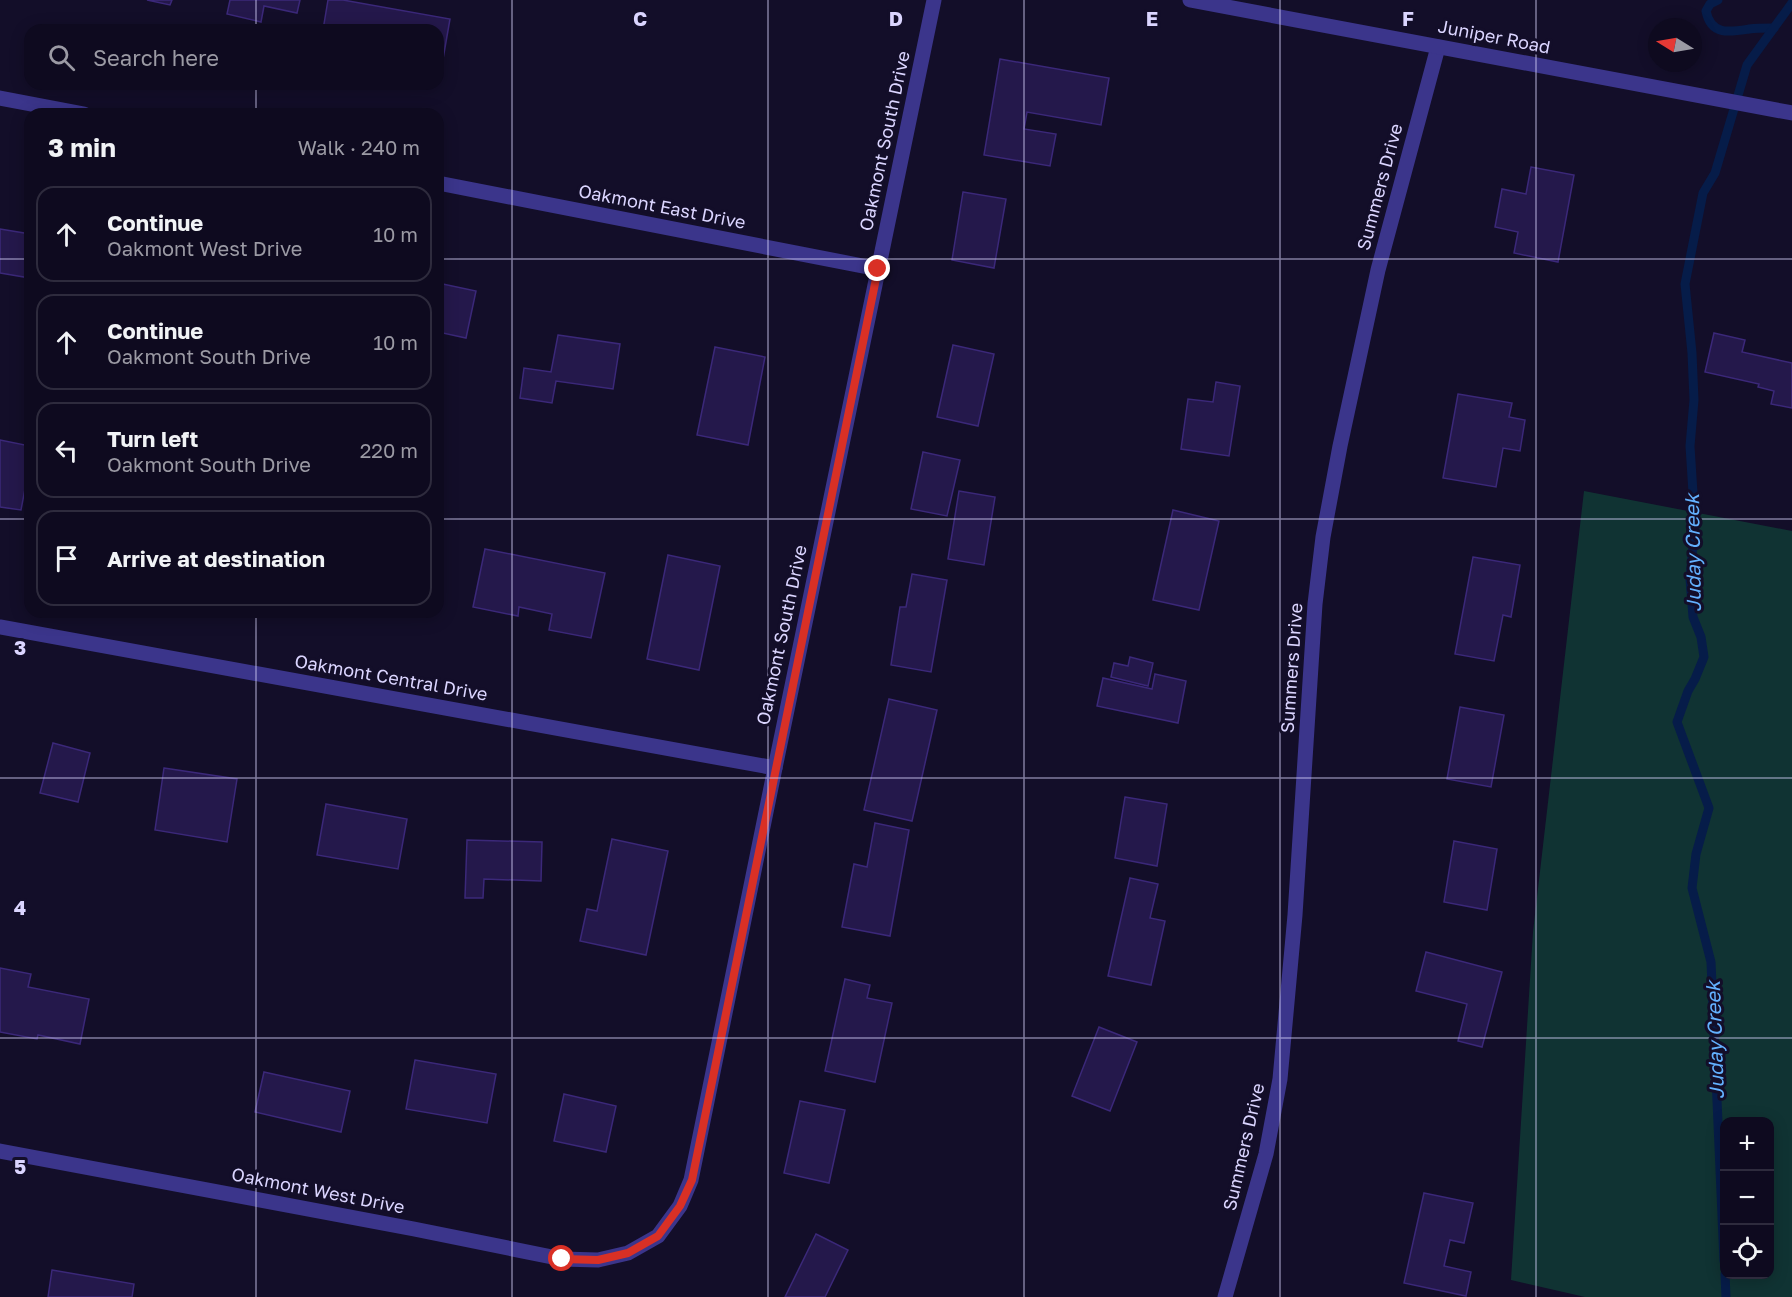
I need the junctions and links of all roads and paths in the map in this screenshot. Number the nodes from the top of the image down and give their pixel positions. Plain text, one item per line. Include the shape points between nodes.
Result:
1 (934, 0) edge
2 (1190, 0) edge
3 (1438, 46) junction
4 (0, 98) edge
5 (52, 108) edge
6 (1792, 113) edge
7 (444, 184) edge
8 (878, 269) junction
9 (0, 627) edge
10 (774, 768) junction
11 (0, 1151) edge
12 (628, 1253) joint
13 (1225, 1297) edge

1 - 8 street, Oakmont South Drive
2 - 3 street, Juniper Road
3 - 6 street, Juniper Road
3 - 13 street, Summers Drive via 1378,270 1323,537 1280,1079 1266,1154
4 - 5 street
7 - 8 street, Oakmont East Drive
8 - 10 street, Oakmont South Drive
9 - 10 street, Oakmont Central Drive
10 - 12 street, Oakmont South Drive via 692,1180 680,1206 658,1236
11 - 12 street, Oakmont West Drive via 562,1259 598,1260

